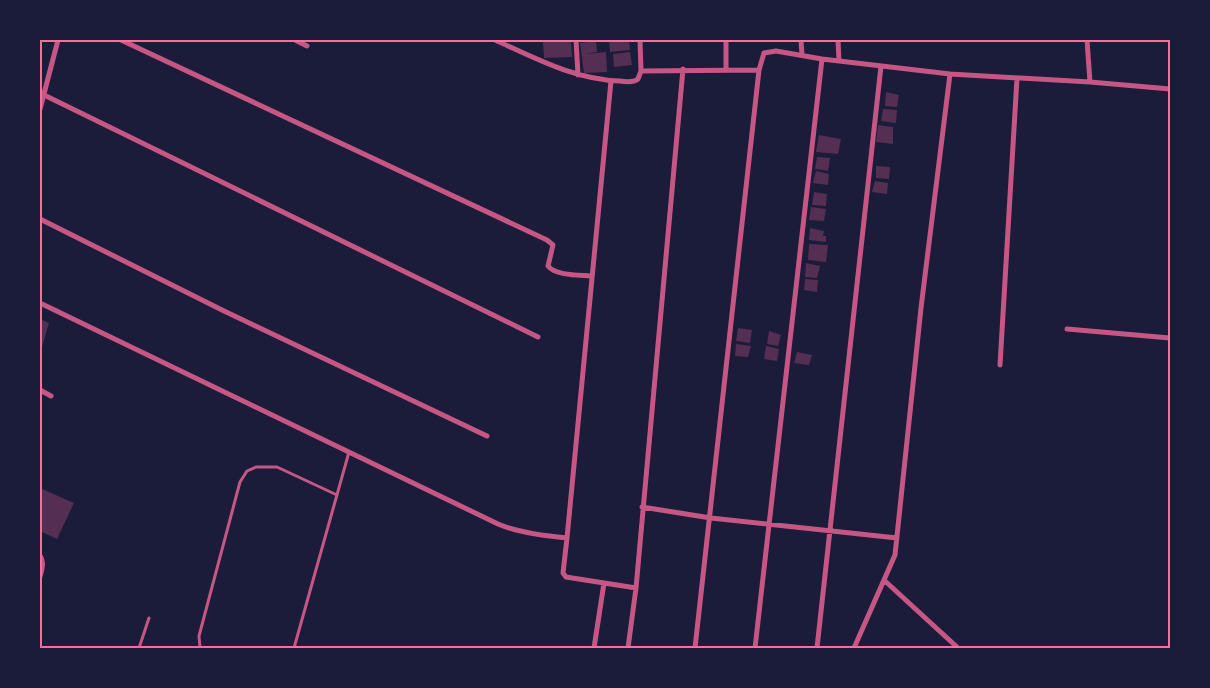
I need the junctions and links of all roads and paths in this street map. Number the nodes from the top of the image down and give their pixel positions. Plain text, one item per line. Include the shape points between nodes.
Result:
1 (58, 40) edge
2 (121, 40) edge
3 (295, 40) edge
4 (495, 40) edge
5 (510, 40) edge
6 (576, 40) edge
7 (640, 40) edge
8 (726, 40) edge
9 (800, 40) edge
10 (838, 40) edge
11 (1087, 40) edge
12 (307, 46) dead end
13 (510, 47) junction
14 (802, 55) junction
15 (822, 59) junction
16 (839, 61) junction
17 (881, 66) junction
18 (683, 69) junction
19 (726, 69) junction
20 (759, 70) junction
21 (641, 71) junction
22 (950, 74) junction
23 (578, 76) junction
24 (1017, 78) junction
25 (610, 81) junction
26 (1090, 82) junction
27 (1170, 89) edge
28 (42, 94) edge
29 (40, 109) edge
30 (40, 219) edge
31 (591, 276) junction
32 (40, 303) edge
33 (1066, 329) dead end
34 (538, 336) dead end
35 (1170, 338) edge
36 (1000, 364) dead end
37 (40, 390) edge
38 (51, 396) dead end
39 (487, 436) dead end
40 (349, 452) junction
41 (337, 495) junction
42 (642, 507) junction
43 (711, 518) junction
44 (770, 524) junction
45 (829, 531) junction
46 (567, 538) junction
47 (897, 538) junction
48 (40, 554) edge
49 (40, 580) edge
50 (885, 581) junction
51 (604, 583) junction
52 (636, 588) junction
53 (149, 618) dead end
54 (139, 648) edge
55 (200, 648) edge
56 (294, 648) edge
57 (594, 648) edge
58 (628, 648) edge
59 (695, 648) edge
60 (755, 648) edge
61 (817, 648) edge
62 (854, 648) edge
63 (958, 648) edge

1 - 28 street
2 - 31 street via 547,240 553,245 550,268
3 - 12 street
4 - 13 street
5 - 13 street
6 - 23 street
7 - 21 street
8 - 19 street
9 - 14 street
10 - 16 street
11 - 26 street
13 - 23 street
14 - 15 street
14 - 20 street via 768,51 762,57
15 - 16 street
15 - 44 street
16 - 17 street
17 - 22 street
17 - 45 street
18 - 19 street
18 - 21 street
18 - 42 street
19 - 20 street
20 - 43 street
21 - 25 street via 638,78 630,82
22 - 24 street
22 - 47 street
23 - 25 street
24 - 26 street
24 - 36 street
25 - 31 street
26 - 27 street
28 - 29 street
28 - 34 street
30 - 39 street
31 - 46 street
32 - 40 street
33 - 35 street
37 - 38 street
40 - 41 lane
40 - 46 street via 509,529
41 - 55 lane via 277,467 256,467 247,471 240,482 199,636
41 - 56 lane
42 - 43 street
42 - 52 street
43 - 44 street
43 - 59 street
44 - 45 street
44 - 60 street
45 - 47 street
45 - 61 street
46 - 51 street via 564,576
47 - 50 street via 895,555
48 - 49 lane via 44,568
50 - 62 street
50 - 63 street
51 - 52 street
51 - 57 street
52 - 58 street
53 - 54 lane

